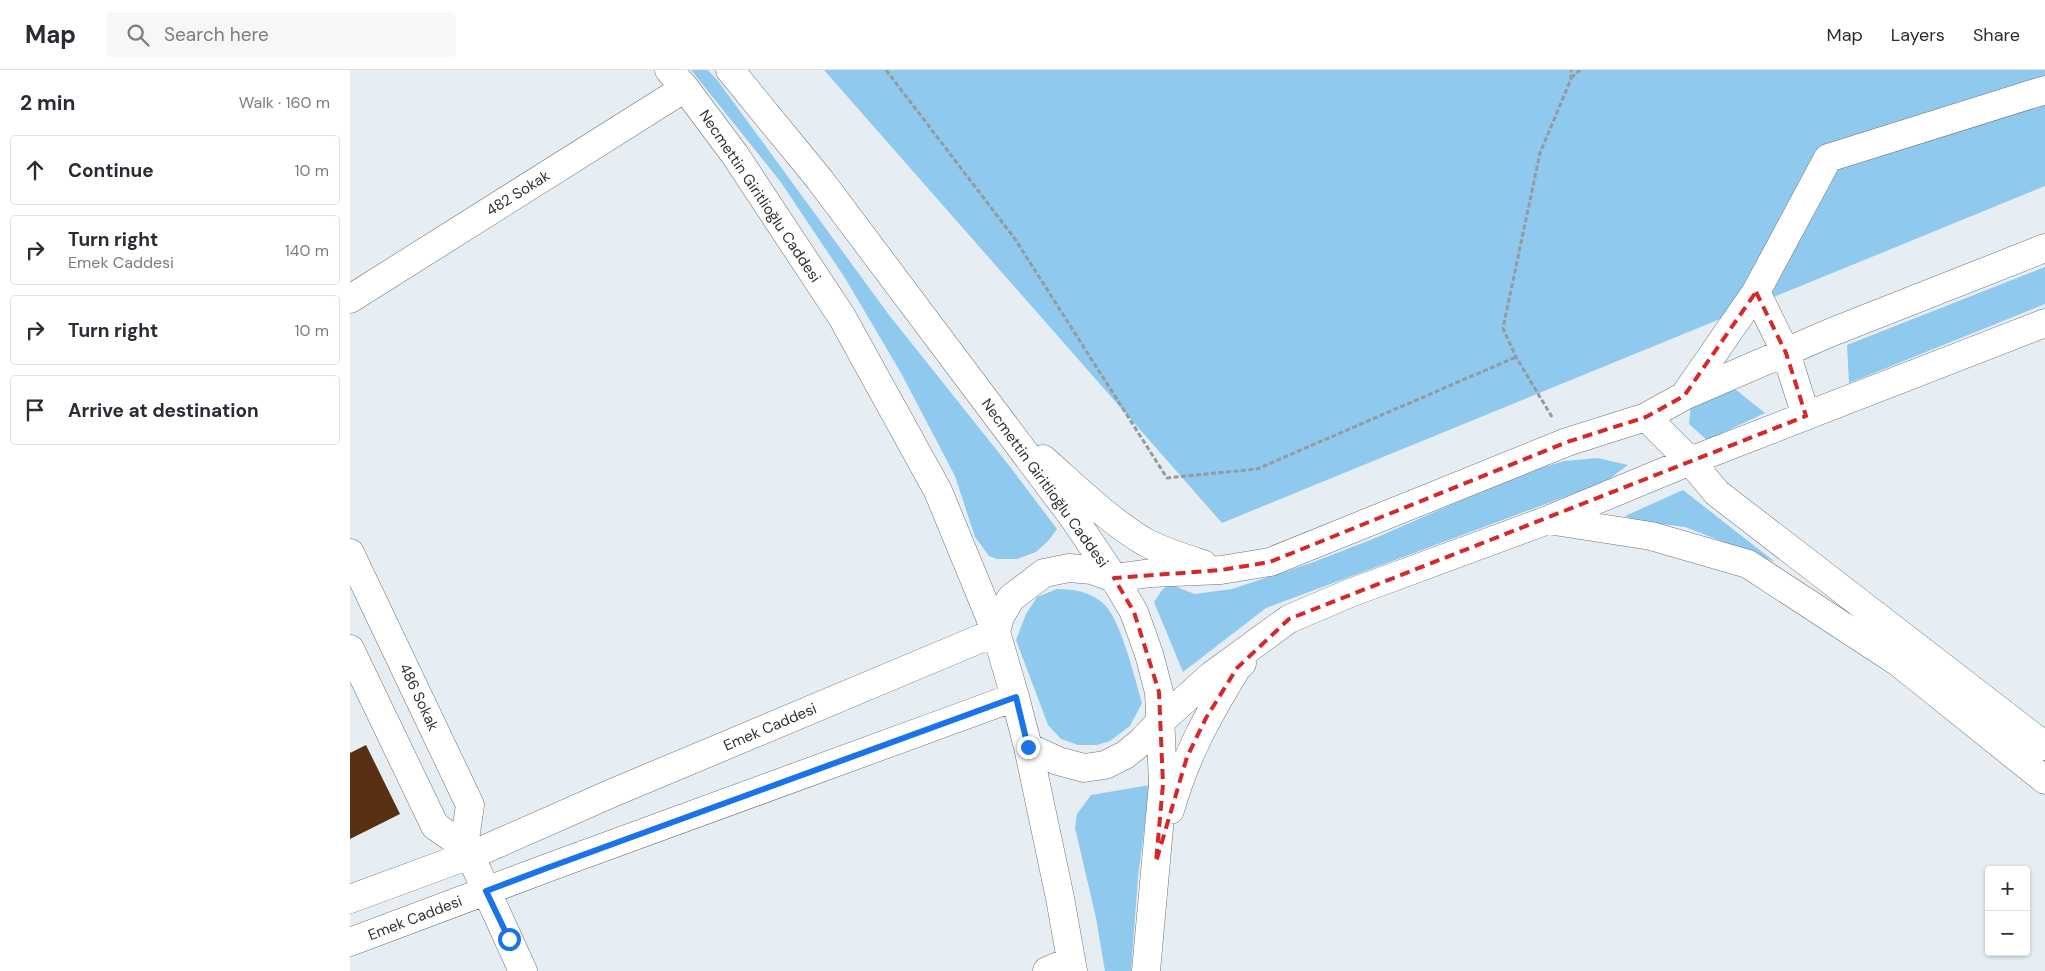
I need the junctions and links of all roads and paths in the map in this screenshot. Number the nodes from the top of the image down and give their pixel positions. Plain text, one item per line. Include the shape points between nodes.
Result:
1 (730, 70) edge
2 (886, 70) edge
3 (1571, 70) edge
4 (1580, 70) edge
5 (677, 79) edge
6 (1571, 79) junction
7 (2045, 90) edge
8 (2045, 248) edge
9 (1756, 292) junction
10 (350, 299) edge
11 (2045, 323) edge
12 (1786, 354) junction
13 (1516, 357) junction
14 (1684, 396) junction
15 (984, 400) junction
16 (1806, 416) junction
17 (1646, 417) junction
18 (1567, 442) junction
19 (1690, 461) junction
20 (1548, 520) junction
21 (350, 553) edge
22 (1221, 570) junction
23 (1114, 578) junction
24 (1289, 619) junction
25 (996, 632) junction
26 (350, 649) edge
27 (1016, 697) junction
28 (1160, 722) junction
29 (2045, 746) edge
30 (1028, 747) junction
31 (2045, 780) edge
32 (467, 850) junction
33 (1156, 862) junction
34 (486, 891) junction
35 (350, 899) edge
36 (350, 942) edge
37 (1063, 968) edge
38 (523, 971) edge
39 (1146, 971) edge

1 - 15 street, Necmettin Giritlioğlu Caddesi via 820,180
2 - 13 path via 1015,239 1167,478 1257,469
3 - 6 path
4 - 6 path
5 - 10 street, 482 Sokak
5 - 25 street, Necmettin Giritlioğlu Caddesi via 735,155 842,317 938,491
6 - 13 path via 1540,153 1503,328
7 - 9 street via 1828,158
8 - 12 street via 1832,332
9 - 12 street
9 - 14 street
11 - 16 street
12 - 14 street
12 - 16 street
13 - 18 path
14 - 17 street
15 - 22 street via 1028,446 1121,526 1167,552
15 - 23 street, Necmettin Giritlioğlu Caddesi via 1073,517
16 - 19 street
17 - 18 street
17 - 19 street
18 - 22 street via 1270,562
19 - 20 street
19 - 29 street via 1717,493
20 - 24 street via 1350,593
20 - 31 street via 1651,536 1748,564 1898,662
21 - 32 street, 486 Sokak via 470,805
22 - 23 street
23 - 25 street via 1092,570 1069,568 1044,573 1010,598
23 - 28 street, Necmettin Giritlioğlu Caddesi via 1134,612 1149,654 1159,692
24 - 28 street via 1212,675
24 - 33 street via 1237,668 1206,718 1187,757
25 - 27 street, Necmettin Giritlioğlu Caddesi
25 - 32 street, Emek Caddesi via 610,794
26 - 32 street via 435,826
27 - 30 street, Necmettin Giritlioğlu Caddesi
27 - 34 street, Emek Caddesi
28 - 30 street via 1131,750 1105,764 1084,768 1058,761
28 - 33 street, Necmettin Giritlioğlu Caddesi via 1163,784
30 - 37 street, Necmettin Giritlioğlu Caddesi via 1060,898
32 - 34 street
32 - 35 street, Emek Caddesi
33 - 39 street, Necmettin Giritlioğlu Caddesi
34 - 36 street, Emek Caddesi
34 - 38 street

